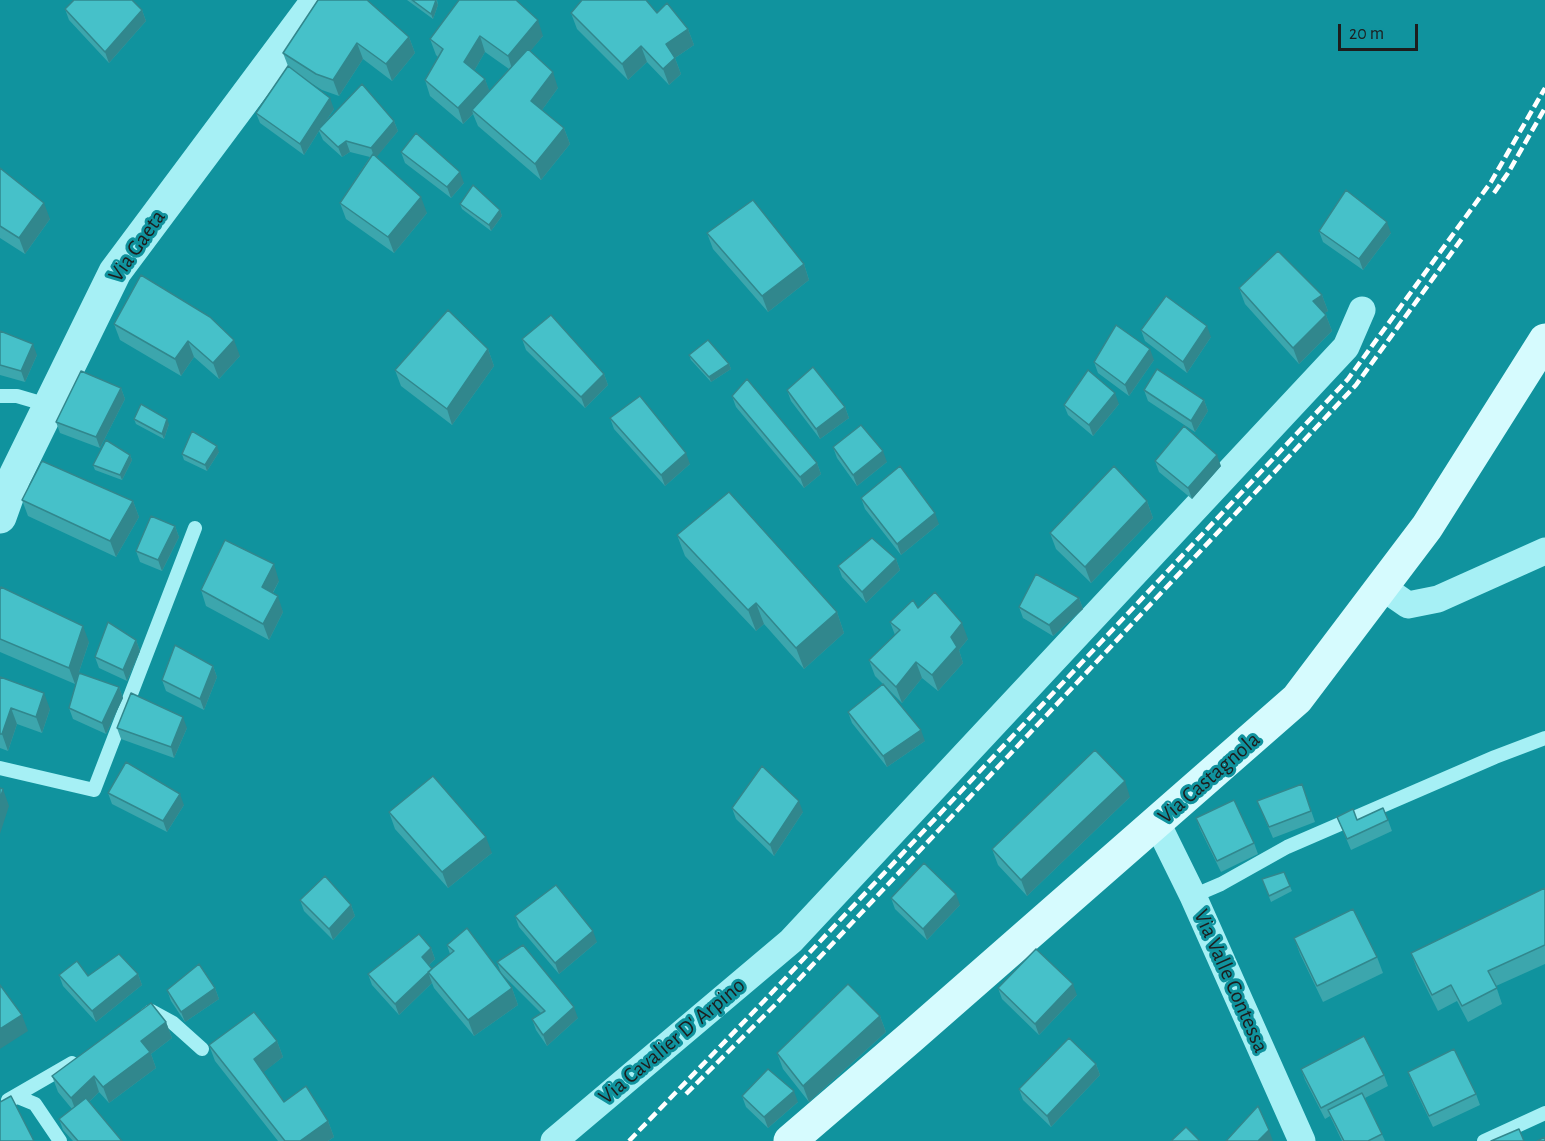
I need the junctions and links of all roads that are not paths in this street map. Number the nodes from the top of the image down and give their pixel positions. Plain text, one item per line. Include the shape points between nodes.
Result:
1 (318, 0) edge
2 (1362, 310) dead end
3 (1545, 340) edge
4 (0, 396) edge
5 (51, 406) junction
6 (7, 476) edge
7 (0, 517) edge
8 (195, 528) dead end
9 (1545, 551) edge
10 (1382, 587) junction
11 (1545, 738) edge
12 (0, 768) edge
13 (1157, 823) junction
14 (1193, 896) junction
15 (132, 1024) edge
16 (202, 1048) dead end
17 (85, 1055) edge
18 (4, 1101) edge
19 (1545, 1113) edge
20 (1300, 1140) edge
21 (60, 1141) edge
22 (554, 1141) edge
23 (790, 1141) edge
24 (1484, 1141) edge

1 - 5 street, Via Gaeta via 115,272
2 - 22 street, Via Cavalier D' Arpino via 1346,347 791,940
3 - 10 main road, Via Castagnola via 1427,527
4 - 5 lane via 17,396
5 - 6 street, Via Gaeta
6 - 7 street, Via Gaeta
8 - 12 lane via 94,790
9 - 10 street via 1438,599 1408,605
10 - 13 main road, Via Castagnola via 1298,699
11 - 14 lane via 1287,847
13 - 14 street, Via Valle Contessa
13 - 23 main road, Via Castagnola
14 - 20 street, Via Valle Contessa
15 - 16 lane via 151,1011 174,1023
17 - 18 lane
18 - 21 lane via 18,1097 35,1104
19 - 24 lane

